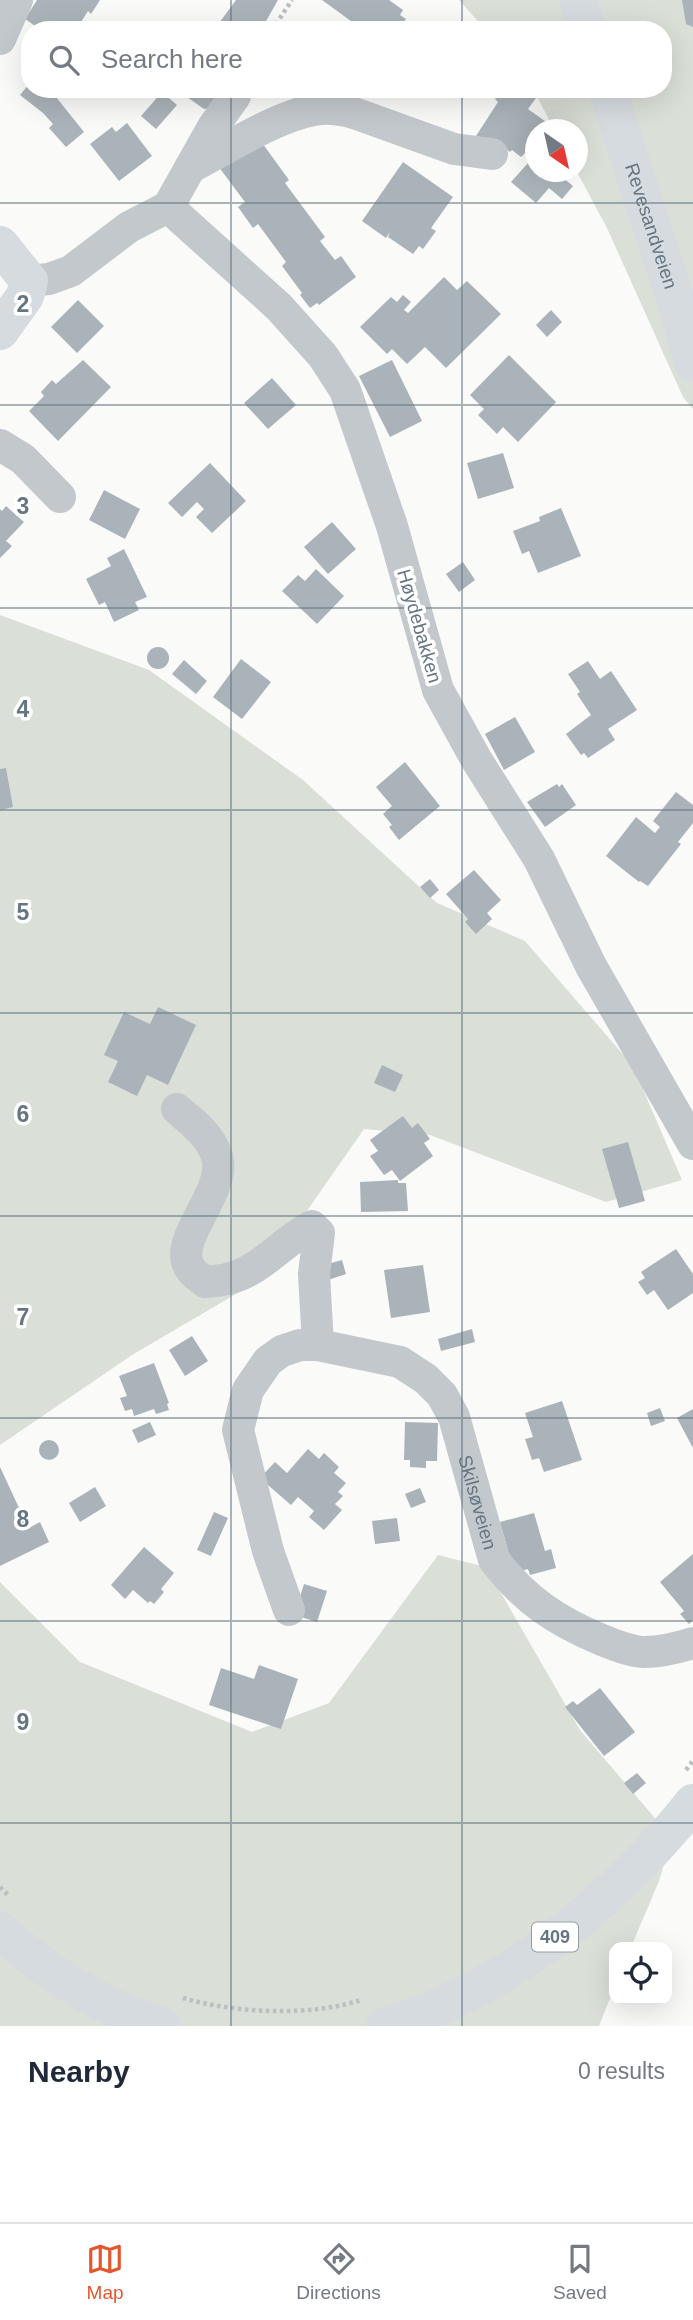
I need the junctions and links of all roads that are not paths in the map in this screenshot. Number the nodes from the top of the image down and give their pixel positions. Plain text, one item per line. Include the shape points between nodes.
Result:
1 (17, 0) edge
2 (578, 0) edge
3 (584, 21) edge
4 (0, 39) edge
5 (234, 98) edge
6 (610, 98) edge
7 (492, 154) dead end
8 (190, 168) junction
9 (168, 207) junction
10 (0, 245) edge
11 (29, 281) junction
12 (0, 331) edge
13 (693, 363) edge
14 (0, 444) edge
15 (60, 497) dead end
16 (177, 1109) dead end
17 (693, 1144) edge
18 (318, 1345) junction
19 (289, 1610) dead end
20 (693, 1643) edge
21 (689, 1788) edge
22 (6, 1915) edge
23 (166, 2010) edge
24 (376, 2012) edge

1 - 4 street
2 - 3 main road
5 - 8 street
6 - 13 main road, Revesandveien
7 - 8 street via 454,149 354,113 321,108 275,123
8 - 9 street
9 - 11 street via 129,227 71,271
9 - 17 street, Høydebakken via 279,307 323,356 345,390 392,526 438,690 540,859 591,966
10 - 11 main road
11 - 12 main road via 25,296
14 - 15 street via 23,458
16 - 18 street via 207,1136 220,1171 188,1242 190,1270 205,1282 228,1279 260,1264 312,1226 319,1233 314,1274
18 - 19 street, Skilsøveien via 300,1345 268,1361 248,1390 238,1430 268,1551
18 - 20 street, Skilsøveien via 400,1362 442,1395 454,1417 494,1560 546,1611 567,1626 642,1653
21 - 24 main road, 409 via 665,1838 559,1935 486,1984 439,2007
22 - 23 main road via 38,1964 100,2003 135,2018

